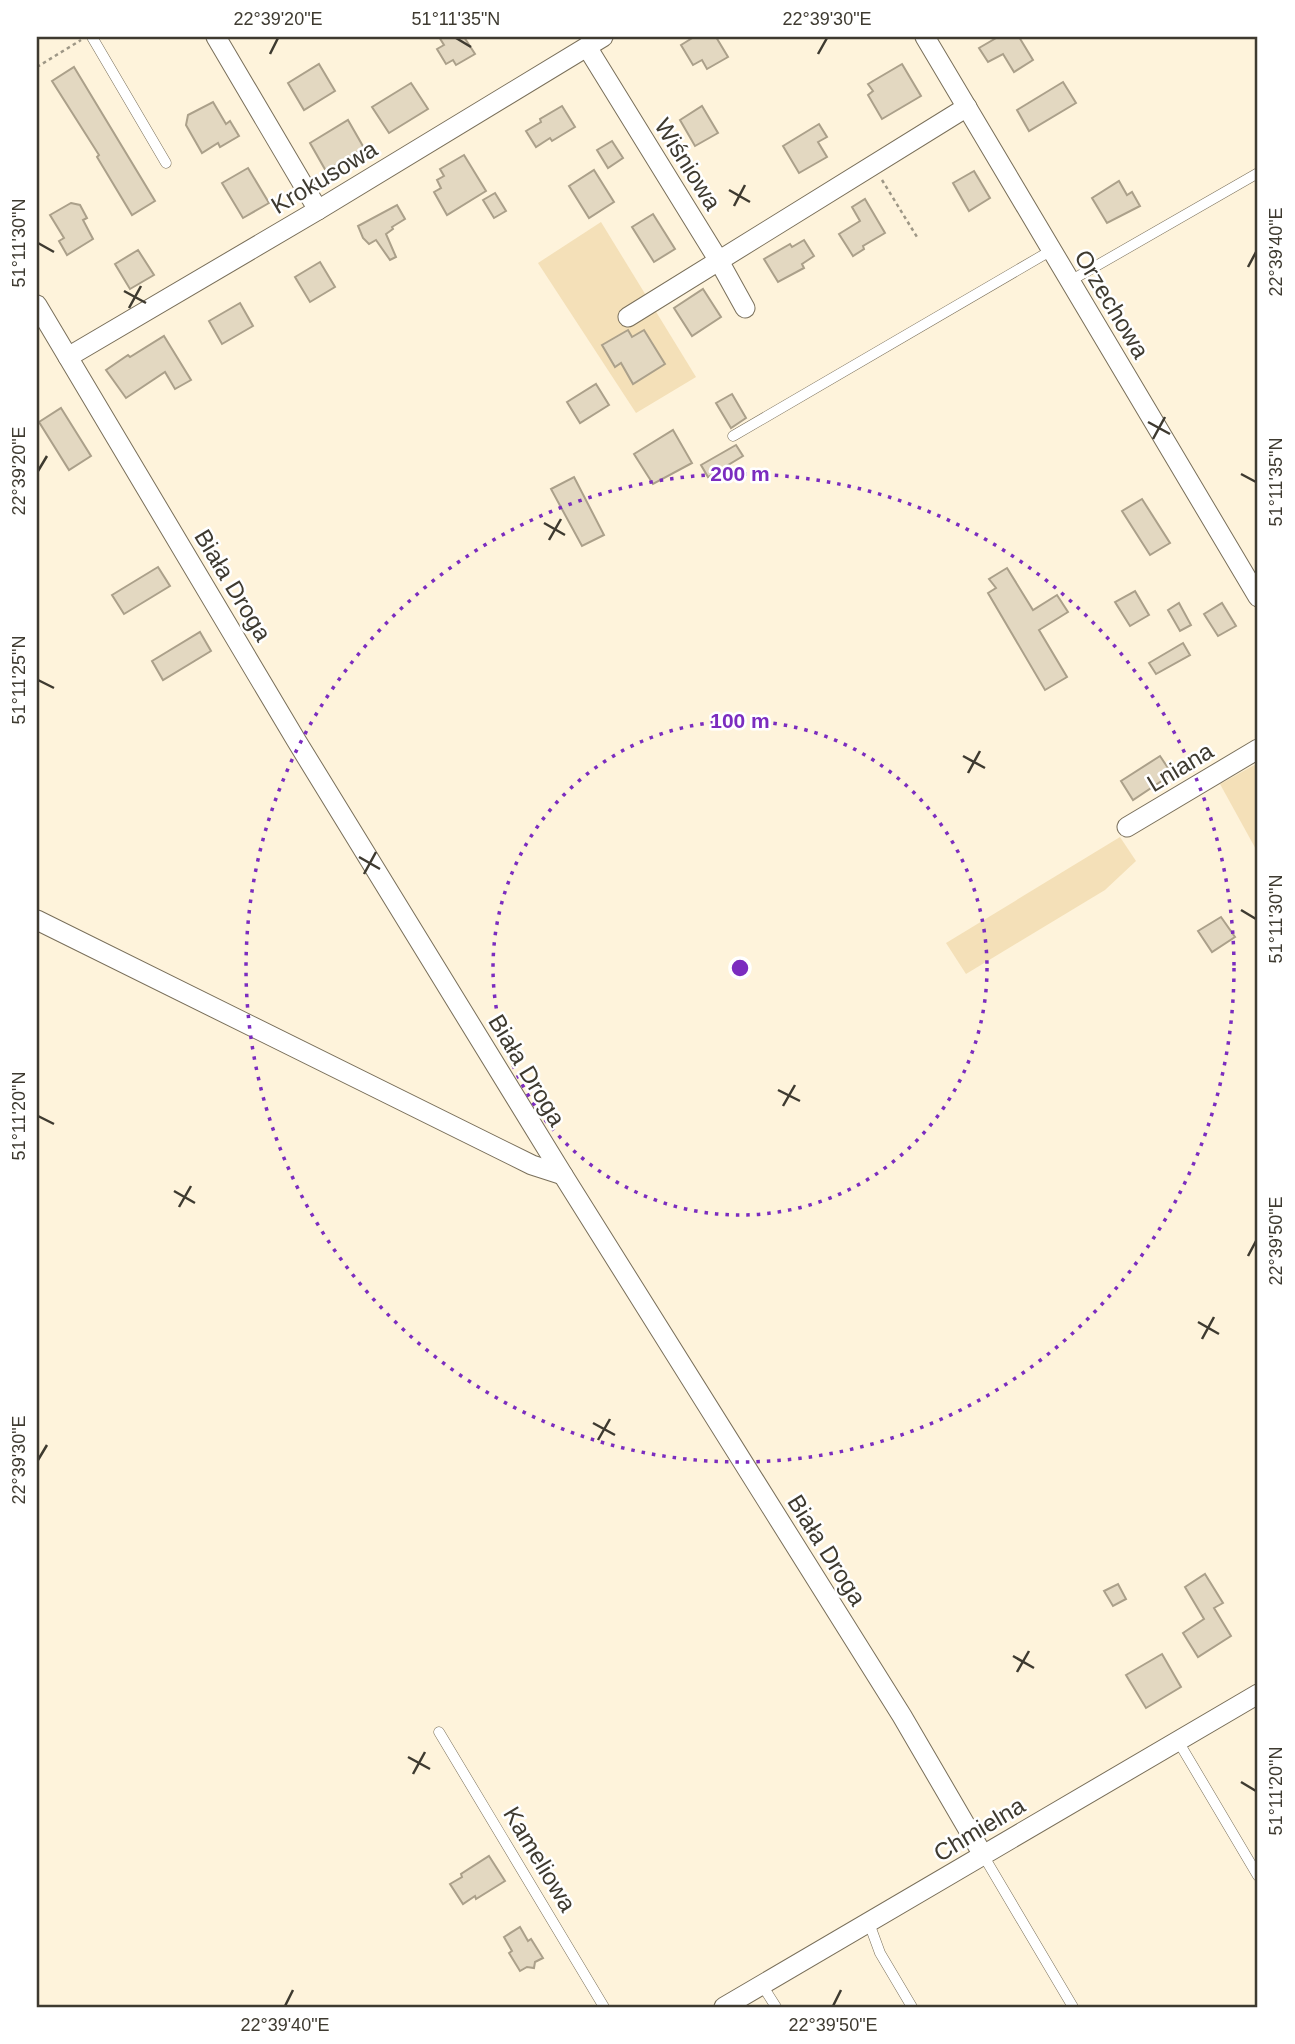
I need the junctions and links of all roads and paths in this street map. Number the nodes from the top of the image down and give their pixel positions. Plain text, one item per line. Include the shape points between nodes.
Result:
1 (87, 37) edge
2 (92, 37) edge
3 (216, 37) edge
4 (925, 37) edge
5 (595, 42) edge
6 (37, 67) edge
7 (967, 107) junction
8 (166, 163) dead end
9 (873, 165) junction
10 (1258, 173) edge
11 (318, 210) junction
12 (917, 237) dead end
13 (1052, 250) junction
14 (719, 261) junction
15 (1070, 281) junction
16 (37, 305) edge
17 (745, 308) dead end
18 (628, 317) dead end
19 (68, 356) junction
20 (733, 436) dead end
21 (1258, 597) edge
22 (1258, 749) edge
23 (1127, 827) dead end
24 (37, 920) edge
25 (562, 1175) junction
26 (1258, 1693) edge
27 (439, 1732) dead end
28 (1178, 1741) junction
29 (982, 1855) junction
30 (1258, 1876) edge
31 (869, 1923) junction
32 (762, 1985) junction
33 (604, 2007) edge
34 (724, 2007) edge
35 (776, 2007) edge
36 (912, 2007) edge
37 (1073, 2007) edge

1 - 6 path
2 - 8 lane
3 - 11 street
4 - 7 street, Orzechowa
5 - 11 street, Krokusowa
5 - 14 street, Wiśniowa
7 - 9 street
7 - 13 street, Orzechowa
9 - 12 path
9 - 14 street
10 - 15 lane
11 - 19 street, Krokusowa
13 - 15 street, Orzechowa
13 - 20 lane
14 - 17 street, Wiśniowa
14 - 18 street
15 - 21 street, Orzechowa
16 - 19 street, Biała Droga
19 - 25 street, Biała Droga
22 - 23 street, Lniana
24 - 25 street via 532,1165
25 - 29 street, Biała Droga via 902,1716
26 - 28 street, Chmielna
27 - 33 lane, Kameliowa
28 - 29 street, Chmielna
28 - 30 lane
29 - 31 street, Chmielna
29 - 37 lane
31 - 32 street, Chmielna
31 - 36 lane via 880,1953
32 - 34 street, Chmielna
32 - 35 lane

